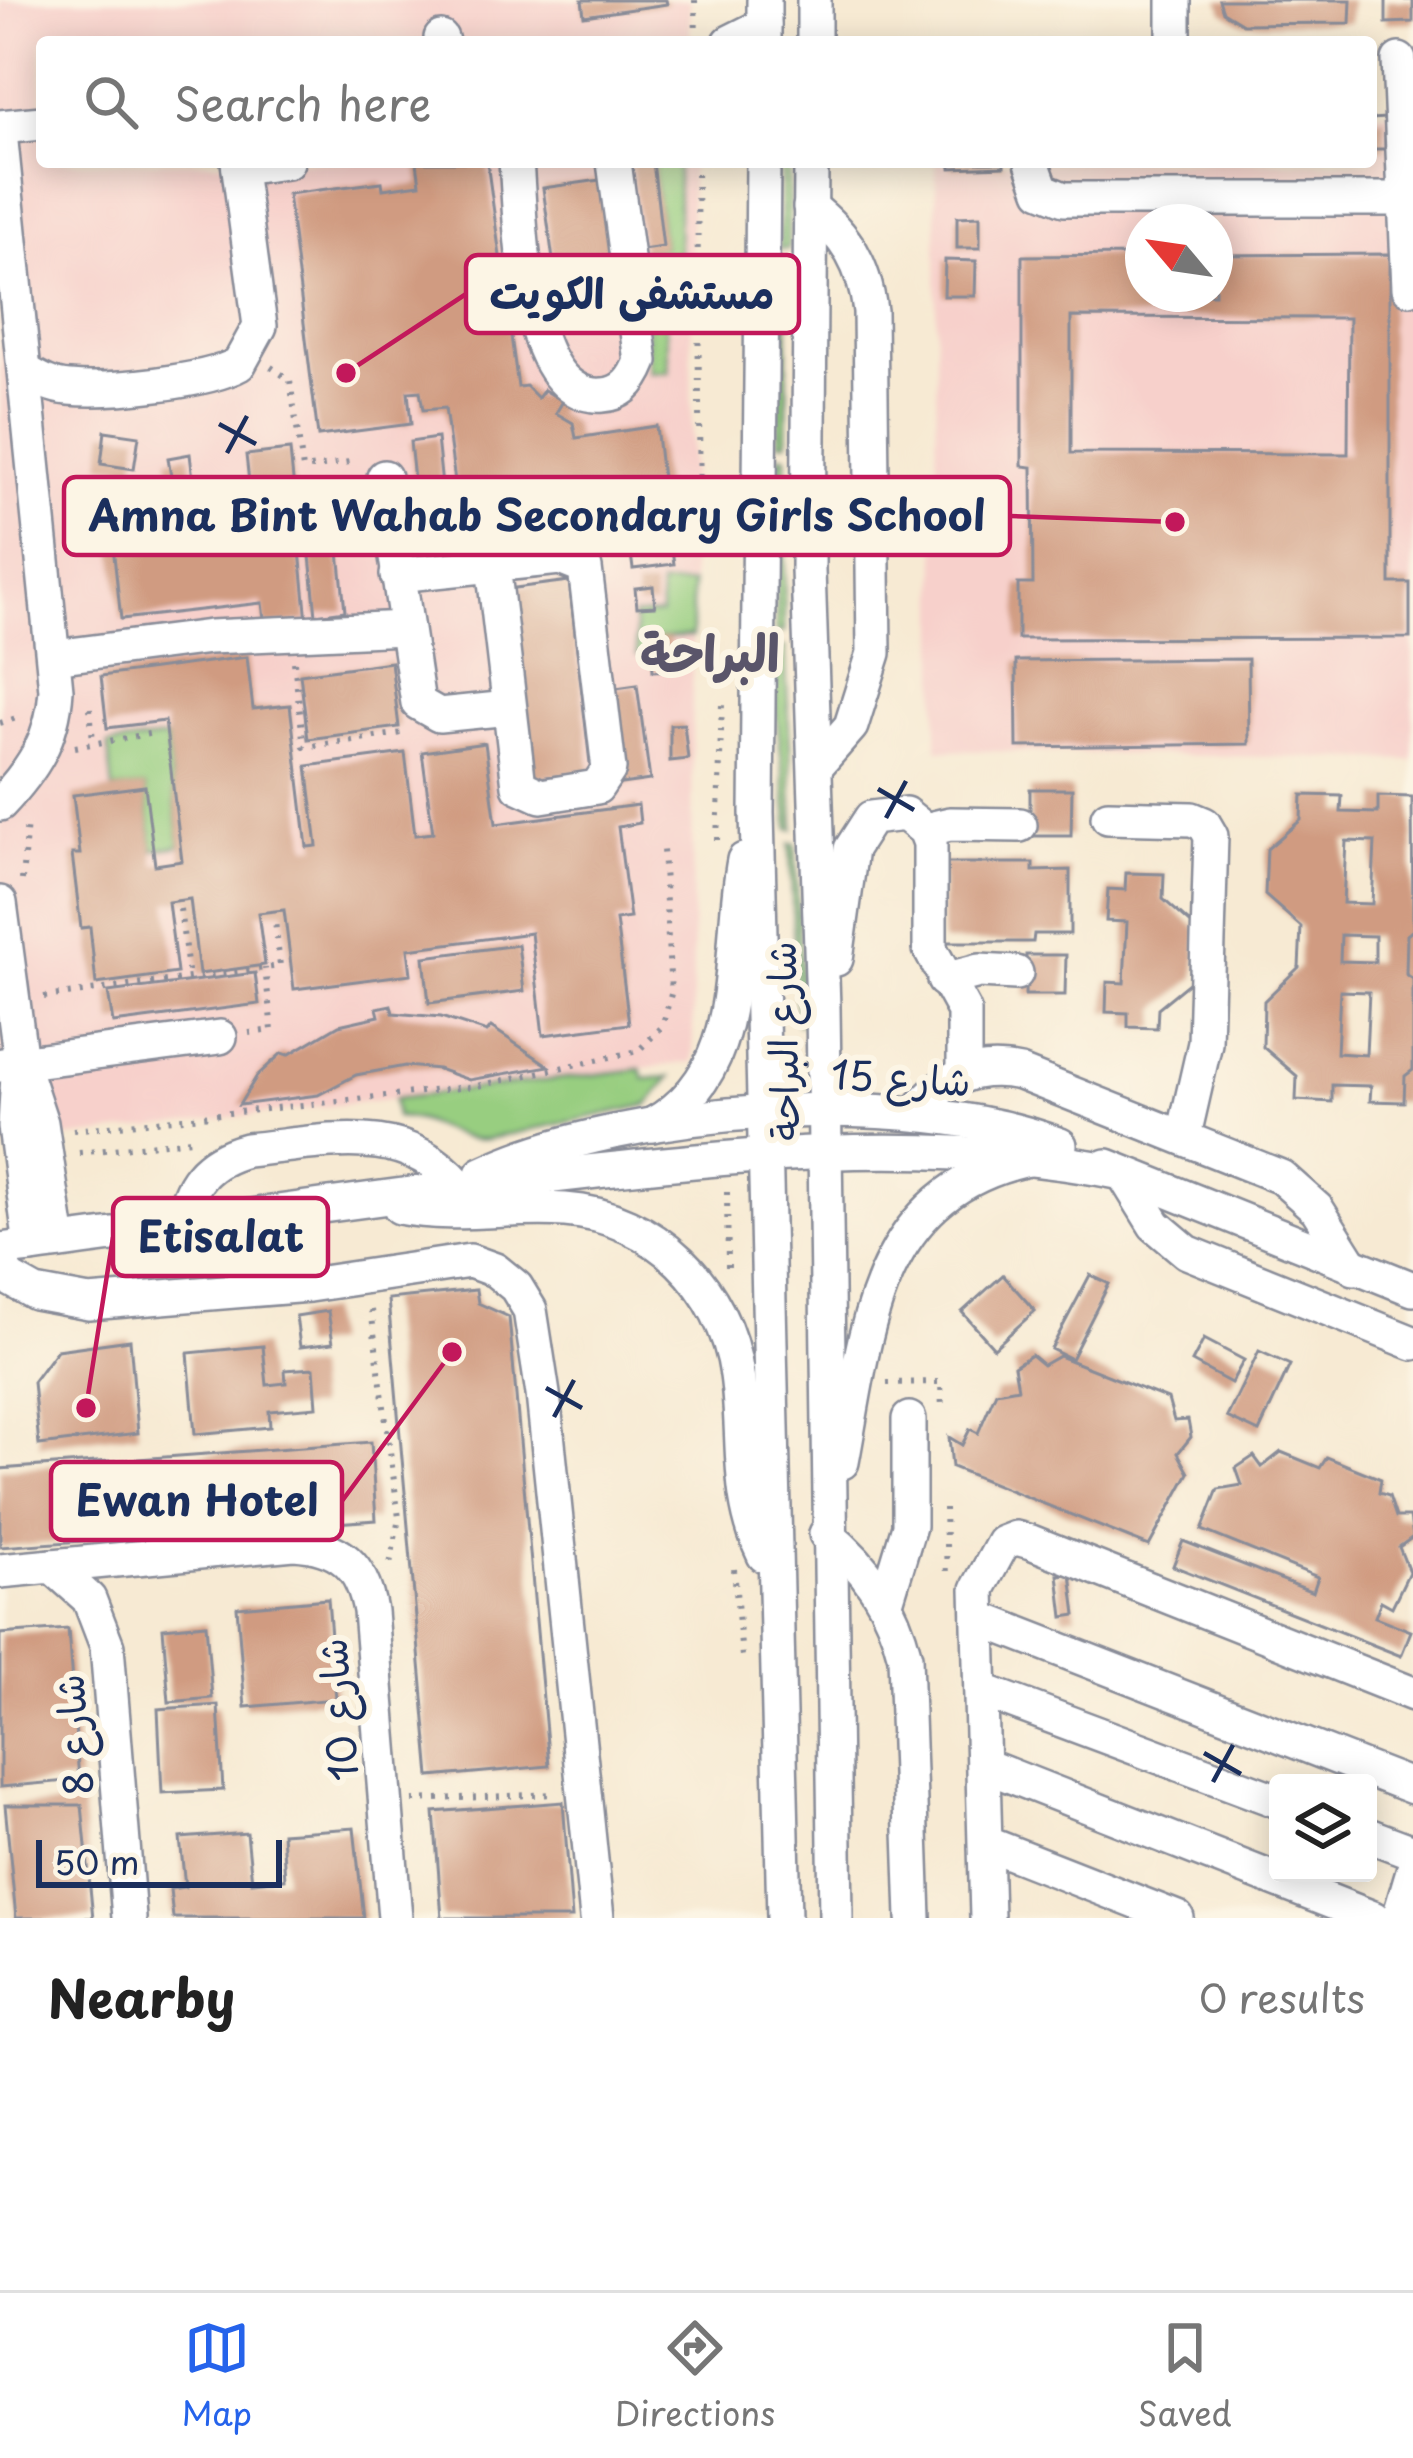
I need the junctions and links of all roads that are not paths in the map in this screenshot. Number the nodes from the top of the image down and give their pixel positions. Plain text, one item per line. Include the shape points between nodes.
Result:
1 (814, 0) edge
2 (1174, 0) edge
3 (814, 36) edge
4 (1174, 36) edge
5 (1394, 60) edge
6 (36, 124) edge
7 (0, 129) edge
8 (238, 168) edge
9 (517, 168) edge
10 (615, 168) edge
11 (763, 168) edge
12 (811, 168) edge
13 (1034, 168) edge
14 (1405, 200) junction
15 (810, 207) junction
16 (1409, 288) dead end
17 (25, 371) junction
18 (384, 478) road end
19 (493, 565) junction
20 (398, 575) junction
21 (405, 628) junction
22 (54, 657) junction
23 (509, 708) junction
24 (817, 765) junction
25 (14, 810) edge
26 (757, 812) junction
27 (1108, 817) dead end
28 (1020, 825) dead end
29 (925, 830) junction
30 (7, 908) edge
31 (1016, 973) dead end
32 (944, 980) junction
33 (823, 1007) junction
34 (220, 1037) road end
35 (24, 1062) edge
36 (964, 1074) junction
37 (917, 1112) junction
38 (825, 1113) junction
39 (762, 1115) junction
40 (652, 1126) junction
41 (1184, 1135) junction
42 (826, 1150) junction
43 (763, 1153) junction
44 (1041, 1156) junction
45 (1123, 1174) junction
46 (459, 1186) junction
47 (363, 1199) junction
48 (182, 1226) junction
49 (30, 1246) edge
50 (0, 1265) edge
51 (1354, 1268) junction
52 (1413, 1289) edge
53 (1413, 1343) edge
54 (909, 1419) dead end
55 (826, 1534) junction
56 (52, 1566) junction
57 (0, 1571) edge
58 (774, 1573) junction
59 (886, 1601) junction
60 (979, 1618) junction
61 (981, 1690) junction
62 (1413, 1694) edge
63 (983, 1766) junction
64 (1413, 1787) edge
65 (1269, 1798) edge
66 (1377, 1838) edge
67 (986, 1843) junction
68 (1413, 1852) edge
69 (1413, 1871) edge
70 (129, 1918) edge
71 (395, 1918) edge
72 (597, 1918) edge
73 (784, 1918) edge
74 (836, 1918) edge
75 (914, 1918) edge
76 (987, 1918) edge
77 (1177, 1918) edge
78 (1373, 1918) edge
79 (1399, 1918) edge

1 - 3 street
2 - 4 street
5 - 14 street
6 - 7 street
7 - 17 street
8 - 17 street via 259,312 250,352 225,372 85,388 53,386
9 - 10 street via 536,329 569,382 605,395 628,384 641,361
11 - 26 street, شارع البراحة
12 - 15 street, شارع البراحة
13 - 14 street via 1042,190 1064,199
14 - 16 street
15 - 24 street, شارع البراحة via 808,546
15 - 24 street via 854,251 871,311 874,653 851,726
17 - 22 street
18 - 20 street
19 - 20 street
19 - 23 street
19 - 23 street via 569,558 589,576 604,779 587,790 525,792
20 - 21 street
21 - 22 street via 290,631
21 - 23 street via 414,695 424,709 439,715
22 - 25 street via 55,708
24 - 33 street, شارع البراحة
26 - 39 street, شارع البراحة
26 - 40 street via 735,905 724,1040 696,1092
27 - 41 street via 1192,819 1210,836 1205,1043
28 - 29 street
29 - 32 street via 930,949
29 - 33 street via 905,814 884,812 854,837
30 - 35 street
31 - 32 street
32 - 36 street via 964,1011
33 - 38 street, شارع البراحة
34 - 35 street
35 - 49 street via 15,1126
35 - 49 street via 54,1144
36 - 37 street
36 - 41 street via 1020,1072
37 - 38 street, شارع 15
37 - 45 street, شارع 15 via 1002,1126
38 - 39 street, شارع 15
38 - 42 street, شارع البراحة
39 - 40 street, شارع 15
39 - 43 street, شارع البراحة
40 - 46 street, شارع 15 via 536,1151
41 - 51 street via 1281,1177 1317,1209
42 - 43 street, شارع 15
42 - 44 street, شارع 15
42 - 55 street, شارع البراحة
43 - 46 street, شارع 15
43 - 58 street, شارع البراحة
44 - 45 street, شارع 15
44 - 55 street via 959,1187 890,1262 867,1323
45 - 51 street, شارع 15
45 - 53 street via 1155,1225 1187,1252
46 - 47 street, شارع 15
46 - 48 street via 394,1141 247,1150 195,1180
47 - 48 street, شارع 15
47 - 58 street via 452,1213 593,1214 641,1232 682,1263 714,1305 734,1354 745,1499
48 - 49 street, شارع 15
50 - 72 street via 35,1293 89,1304 470,1261 516,1287 530,1310
51 - 52 street, شارع 15
54 - 59 street via 909,1526
55 - 59 street
55 - 74 street, شارع البراحة
56 - 57 street
56 - 70 street, شارع 8 via 101,1621
56 - 71 street, شارع 10 via 294,1543 323,1544 348,1559 365,1582 370,1611
58 - 73 street, شارع البراحة
59 - 75 street via 907,1672
60 - 61 street
60 - 62 street via 988,1563 1016,1538
60 - 64 street
61 - 63 street
61 - 65 street
63 - 67 street
63 - 78 street
66 - 68 street
67 - 76 street
67 - 77 street
69 - 79 street

